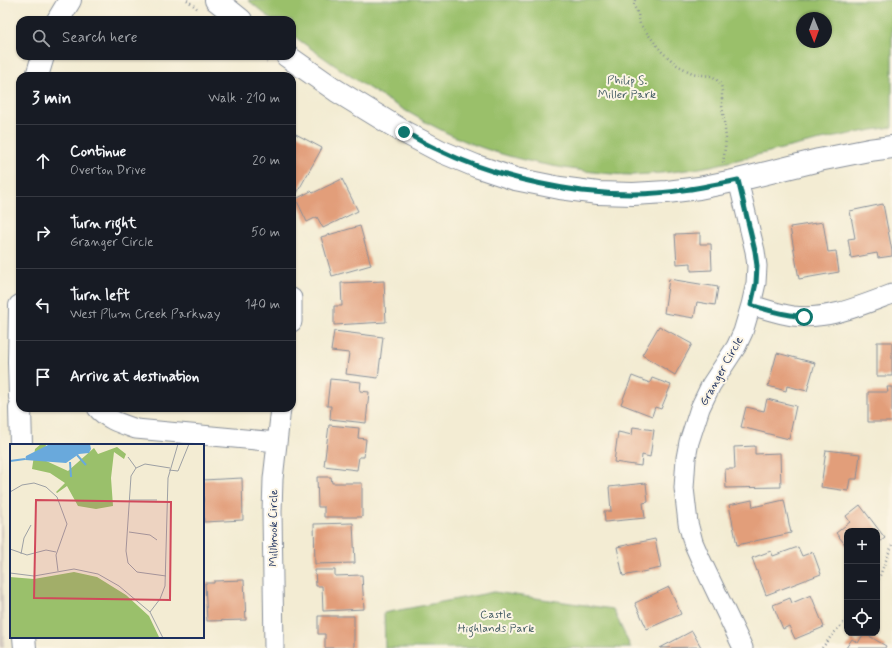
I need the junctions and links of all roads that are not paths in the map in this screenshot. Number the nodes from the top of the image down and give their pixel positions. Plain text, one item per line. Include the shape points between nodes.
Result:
1 (70, 0) edge
2 (216, 0) edge
3 (60, 16) edge
4 (236, 16) edge
5 (42, 60) edge
6 (293, 60) edge
7 (38, 72) edge
8 (892, 147) edge
9 (738, 180) junction
10 (892, 294) edge
11 (751, 305) junction
12 (20, 412) edge
13 (100, 412) edge
14 (281, 412) edge
15 (277, 442) junction
16 (21, 444) edge
17 (24, 638) edge
18 (25, 648) edge
19 (274, 648) edge
20 (743, 648) edge

1 - 3 main road
2 - 4 main road
5 - 7 main road
6 - 9 main road via 404,132 440,151 515,179 598,193 633,194 699,188
8 - 9 main road via 819,160
9 - 11 street, Granger Circle via 757,266
10 - 11 street via 852,309 818,316 792,316
11 - 20 street, Granger Circle via 743,332 700,408 689,442 684,488 693,542
12 - 16 main road
13 - 15 street via 116,422 136,429
14 - 15 street, Millbrook Circle
15 - 19 street, Millbrook Circle via 272,512
17 - 18 main road

